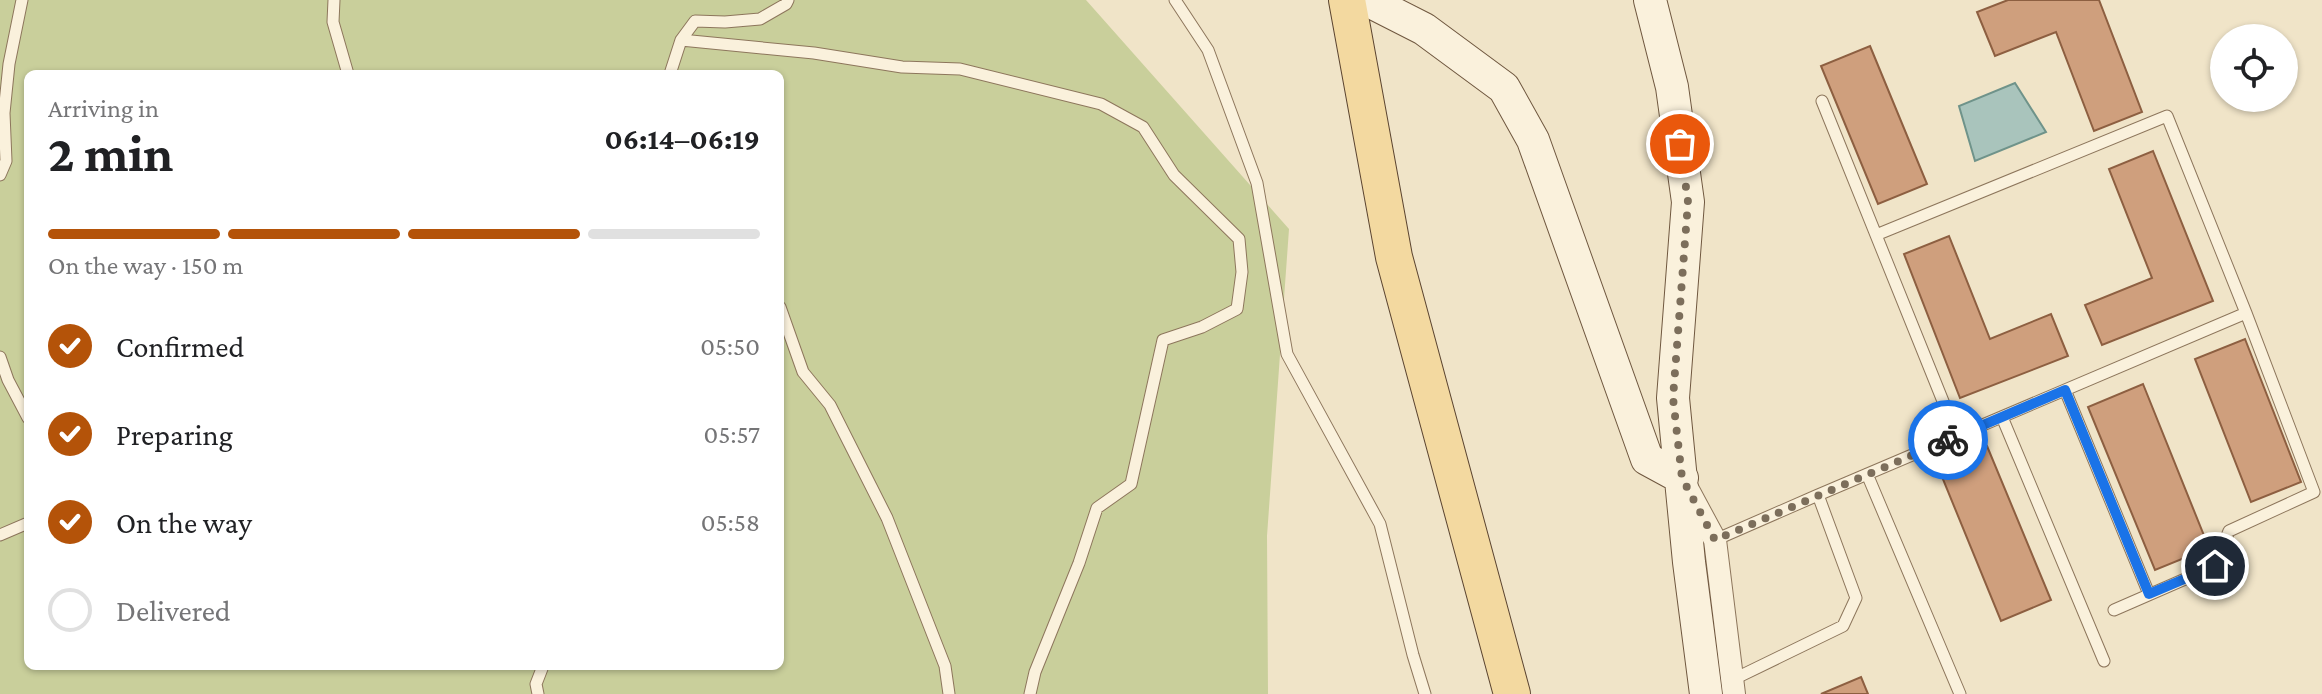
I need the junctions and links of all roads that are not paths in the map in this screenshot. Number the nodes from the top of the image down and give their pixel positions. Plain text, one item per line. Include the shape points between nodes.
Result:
1 (22, 0) edge
2 (334, 0) edge
3 (788, 0) edge
4 (1175, 0) edge
5 (1347, 0) edge
6 (1367, 0) edge
7 (1650, 0) edge
8 (681, 40) junction
9 (347, 70) edge
10 (671, 70) edge
11 (1822, 101) dead end
12 (0, 175) edge
13 (1876, 235) junction
14 (2246, 313) junction
15 (784, 318) edge
16 (0, 357) edge
17 (2065, 390) junction
18 (24, 410) edge
19 (2002, 417) junction
20 (1957, 436) junction
21 (1867, 474) junction
22 (1682, 478) junction
23 (1818, 495) junction
24 (24, 525) edge
25 (0, 535) edge
26 (1715, 540) junction
27 (2149, 594) junction
28 (2114, 610) dead end
29 (2104, 661) dead end
30 (541, 670) edge
31 (1724, 689) edge
32 (538, 694) edge
33 (949, 694) edge
34 (1030, 694) edge
35 (1425, 694) edge
36 (1512, 694) edge
37 (1960, 694) edge

1 - 12 lane via 9,64 6,161
2 - 9 lane via 333,22
3 - 8 lane via 760,19 695,21
4 - 35 lane via 1208,50 1257,183 1287,354 1380,524
5 - 36 main road via 1394,257
6 - 22 street via 1424,29 1504,88 1533,140 1647,459
7 - 22 street via 1672,87 1688,202 1673,398
8 - 10 lane
8 - 34 lane via 902,67 960,69 1101,104 1143,127 1174,175 1239,239 1237,309 1163,340 1131,484 1097,508
11 - 13 lane
13 - 14 lane via 2167,116
13 - 20 lane
14 - 17 lane
14 - 27 lane via 2314,492 2229,531 2215,566
15 - 33 lane via 803,372 830,405 887,518 945,666
16 - 18 lane
17 - 19 lane
17 - 27 lane
19 - 20 lane
19 - 29 lane
20 - 21 lane
21 - 23 lane
21 - 37 lane
22 - 26 street
22 - 31 street via 1689,562
23 - 26 lane
23 - 31 lane via 1856,598 1843,626
24 - 25 lane
26 - 31 street
27 - 28 lane
30 - 32 lane

